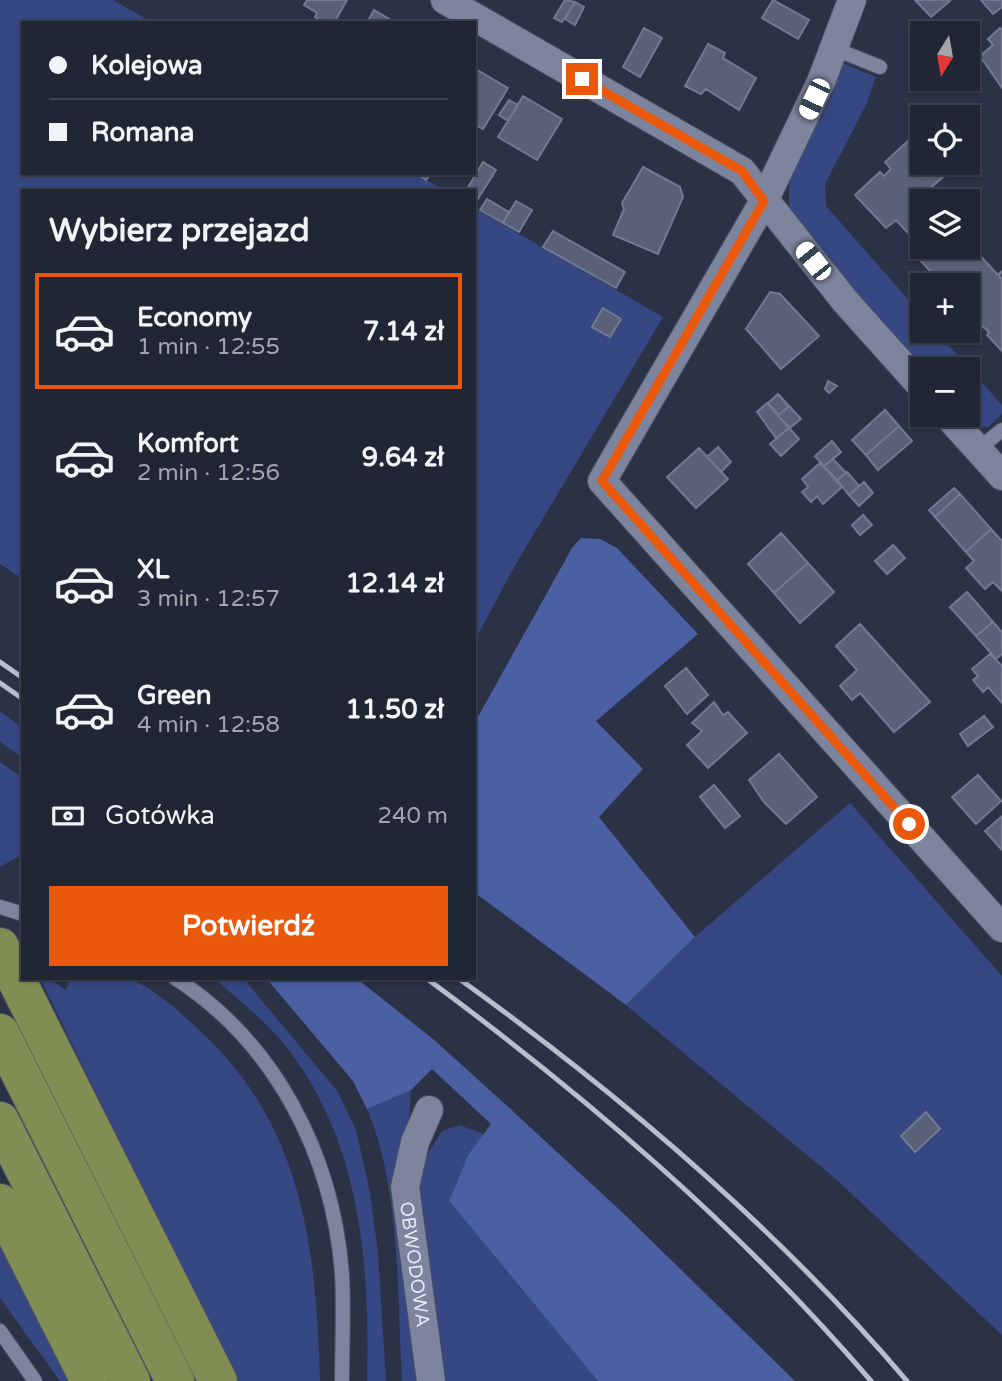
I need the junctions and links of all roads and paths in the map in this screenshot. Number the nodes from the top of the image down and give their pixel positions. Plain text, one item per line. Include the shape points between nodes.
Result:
1 (445, 0) edge
2 (852, 0) edge
3 (835, 49) junction
4 (880, 66) dead end
5 (764, 201) junction
6 (910, 374) edge
7 (958, 427) edge
8 (1002, 430) edge
9 (978, 449) junction
10 (1002, 476) edge
11 (3, 907) edge
12 (21, 913) edge
13 (1002, 928) edge
14 (0, 947) edge
15 (177, 980) edge
16 (0, 1033) edge
17 (429, 1110) dead end
18 (0, 1121) edge
19 (0, 1203) edge
20 (0, 1331) edge
21 (35, 1381) edge
22 (90, 1381) edge
23 (131, 1381) edge
24 (175, 1381) edge
25 (218, 1381) edge
26 (342, 1381) edge
27 (431, 1381) edge

1 - 5 street via 742,171
2 - 3 street
3 - 4 lane
3 - 5 street
5 - 6 street
5 - 13 street via 602,481
7 - 9 street
8 - 9 lane
9 - 10 street
11 - 12 lane
14 - 25 main road
15 - 26 lane via 241,1033 267,1063 303,1123 337,1236
16 - 24 main road
17 - 27 street, OBWODOWA via 415,1142 405,1187
18 - 23 main road
19 - 22 main road
20 - 21 lane

